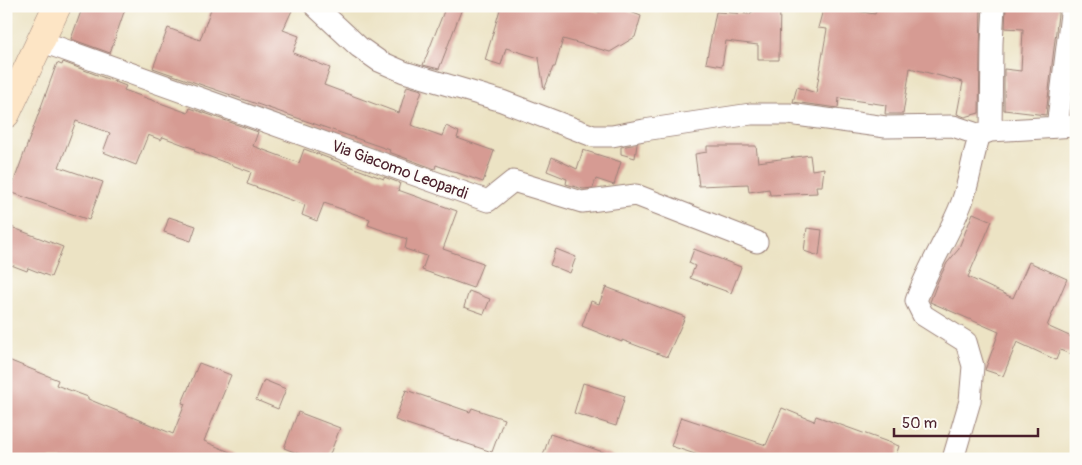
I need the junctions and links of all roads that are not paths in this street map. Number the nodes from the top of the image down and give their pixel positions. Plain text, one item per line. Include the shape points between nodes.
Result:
1 (57, 6) edge
2 (315, 6) edge
3 (994, 6) edge
4 (1072, 6) edge
5 (40, 41) junction
6 (6, 114) edge
7 (1066, 126) edge
8 (985, 133) junction
9 (757, 242) dead end
10 (953, 459) edge

1 - 5 main road
2 - 8 street via 379,61 593,136 612,136 751,114 789,114 886,127 953,126
3 - 8 street
4 - 7 street
5 - 6 main road
5 - 9 street, Via Giacomo Leopardi via 488,201 513,182 582,202 636,195
7 - 8 street
8 - 10 street via 974,151 962,201 916,301 923,315 966,342 973,366 970,401

